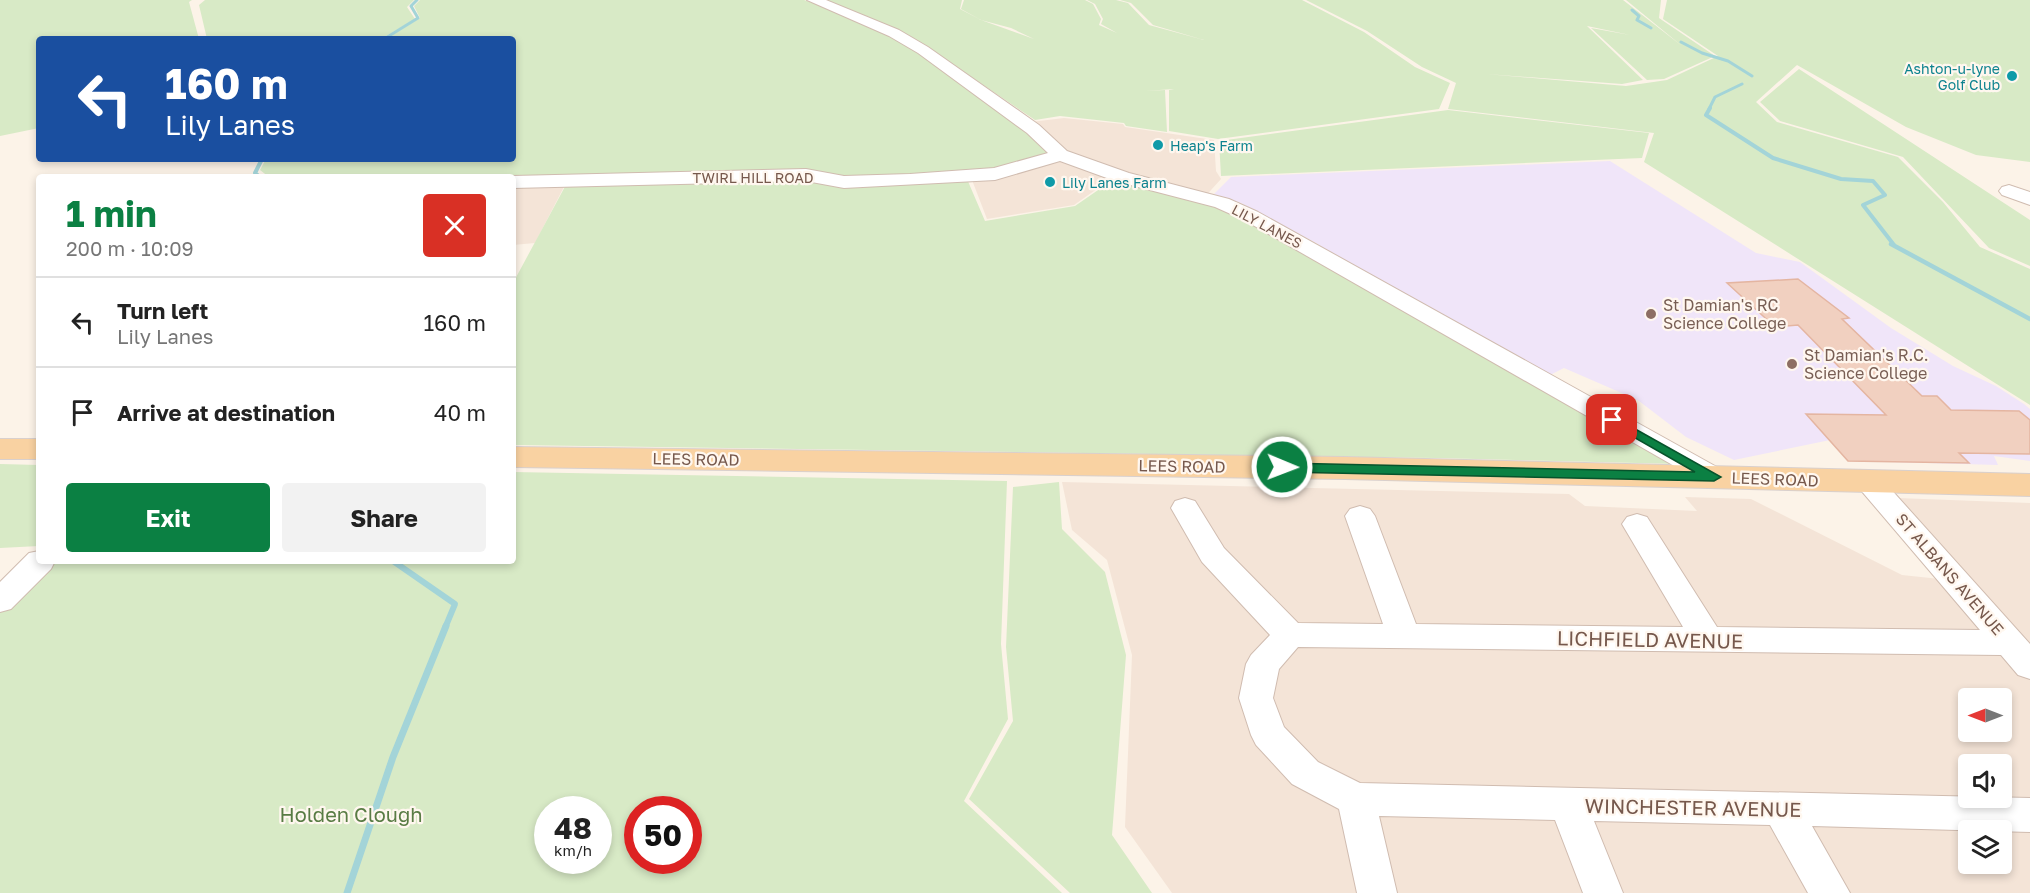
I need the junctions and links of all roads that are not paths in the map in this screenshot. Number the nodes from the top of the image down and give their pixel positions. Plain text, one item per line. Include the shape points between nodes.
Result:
1 (814, 0) edge
2 (1061, 155) junction
3 (516, 182) edge
4 (2009, 191) dead end
5 (2030, 199) edge
6 (0, 449) edge
7 (36, 449) edge
8 (516, 457) edge
9 (1714, 477) junction
10 (1869, 482) junction
11 (2030, 484) edge
12 (1185, 508) dead end
13 (1360, 516) dead end
14 (1637, 524) dead end
15 (37, 564) edge
16 (0, 601) edge
17 (1290, 635) junction
18 (1404, 636) junction
19 (1708, 640) junction
20 (2020, 655) edge
21 (1356, 800) junction
22 (1568, 804) junction
23 (1781, 809) junction
24 (2030, 815) edge
25 (1377, 893) edge
26 (1603, 893) edge
27 (1830, 893) edge

1 - 2 street, LILY LANES via 894,33 923,50 1033,129
2 - 3 street, TWIRL HILL ROAD via 995,174 910,180 844,182 806,175
2 - 9 street, LILY LANES via 1122,177 1222,203 1251,216
4 - 5 street
6 - 7 main road
8 - 9 main road, LEES ROAD
9 - 10 main road, LEES ROAD
10 - 11 main road, LEES ROAD
10 - 20 street, ST ALBANS AVENUE
12 - 17 street via 1213,555
13 - 18 street
14 - 19 street
15 - 16 street
17 - 18 street, LICHFIELD AVENUE
17 - 21 street via 1263,664 1256,698 1269,735 1305,773
18 - 19 street, LICHFIELD AVENUE
19 - 20 street, LICHFIELD AVENUE
21 - 22 street, WINCHESTER AVENUE
21 - 25 street
22 - 23 street, WINCHESTER AVENUE
22 - 26 street
23 - 24 street, WINCHESTER AVENUE
23 - 27 street

